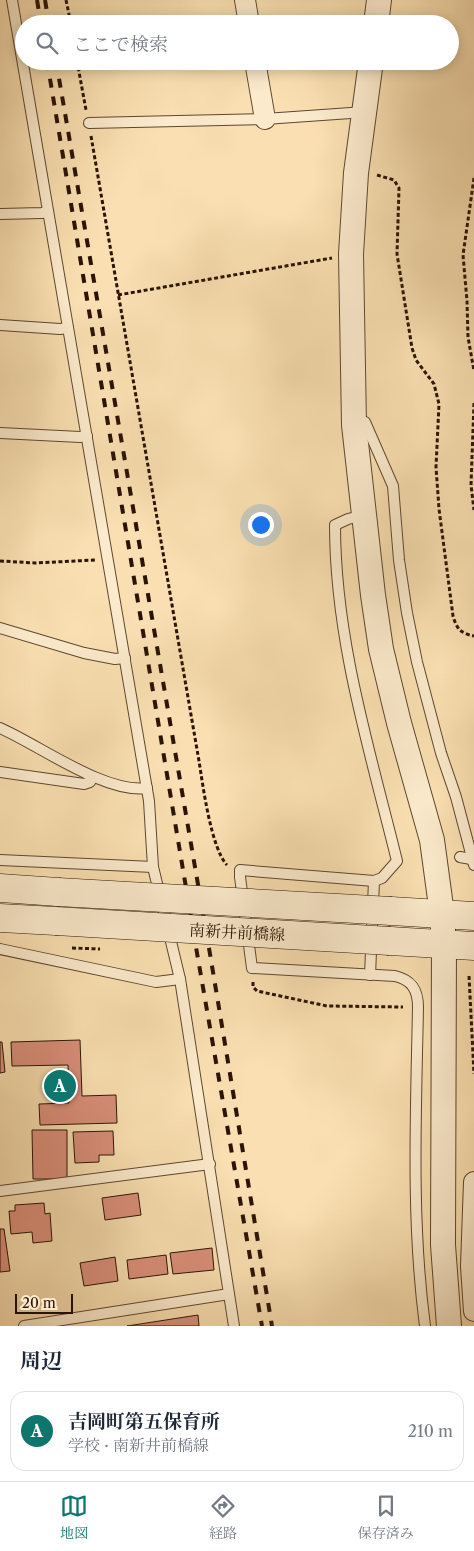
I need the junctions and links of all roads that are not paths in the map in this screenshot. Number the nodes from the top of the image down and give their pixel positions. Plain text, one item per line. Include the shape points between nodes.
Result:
1 (12, 0) edge
2 (245, 0) edge
3 (378, 0) edge
4 (248, 15) edge
5 (377, 15) edge
6 (15, 18) edge
7 (24, 70) edge
8 (257, 70) edge
9 (370, 70) edge
10 (365, 112) junction
11 (265, 119) junction
12 (89, 123) road end
13 (47, 212) junction
14 (0, 214) edge
15 (0, 325) edge
16 (68, 328) junction
17 (354, 425) junction
18 (0, 433) edge
19 (87, 436) junction
20 (364, 515) junction
21 (0, 628) edge
22 (125, 658) junction
23 (0, 728) edge
24 (0, 772) edge
25 (93, 776) junction
26 (147, 788) junction
27 (460, 857) dead end
28 (0, 860) edge
29 (473, 862) edge
30 (153, 867) junction
31 (374, 881) junction
32 (0, 888) edge
33 (442, 914) junction
34 (474, 916) edge
35 (0, 918) edge
36 (444, 945) junction
37 (474, 946) edge
38 (0, 949) edge
39 (370, 975) junction
40 (180, 979) junction
41 (210, 1164) junction
42 (474, 1182) edge
43 (0, 1191) edge
44 (229, 1294) junction
45 (474, 1311) edge
46 (24, 1326) edge
47 (234, 1326) edge
48 (425, 1326) edge
49 (449, 1326) edge

1 - 6 lane
2 - 4 street
3 - 5 street
7 - 13 lane
8 - 11 street
9 - 10 street
10 - 11 lane
10 - 17 street via 356,174 351,254
11 - 12 lane
13 - 14 lane
13 - 16 lane
15 - 16 lane
16 - 19 lane
17 - 20 street
17 - 29 lane via 365,422 393,486 399,560 417,662
18 - 19 lane
19 - 22 lane
20 - 31 lane via 335,525 335,558 347,656 363,728 400,860 382,878
20 - 33 street via 381,649 432,840
21 - 22 lane via 84,653
22 - 26 lane
23 - 25 lane
24 - 25 lane via 84,784
25 - 26 lane via 128,788
26 - 30 lane
27 - 29 lane
28 - 30 lane
30 - 40 lane
31 - 39 lane
31 - 39 lane via 240,870 252,968
32 - 33 main road, 南新井前橋線, bridge
33 - 34 main road, 南新井前橋線
33 - 36 street
35 - 36 main road, 南新井前橋線, bridge
36 - 37 main road, 南新井前橋線
36 - 49 street via 443,1245
38 - 40 lane via 156,982
39 - 48 lane via 402,978 414,986 421,1000 414,1180
40 - 41 lane
41 - 43 lane
41 - 44 lane
42 - 45 street
44 - 46 lane
44 - 47 lane

